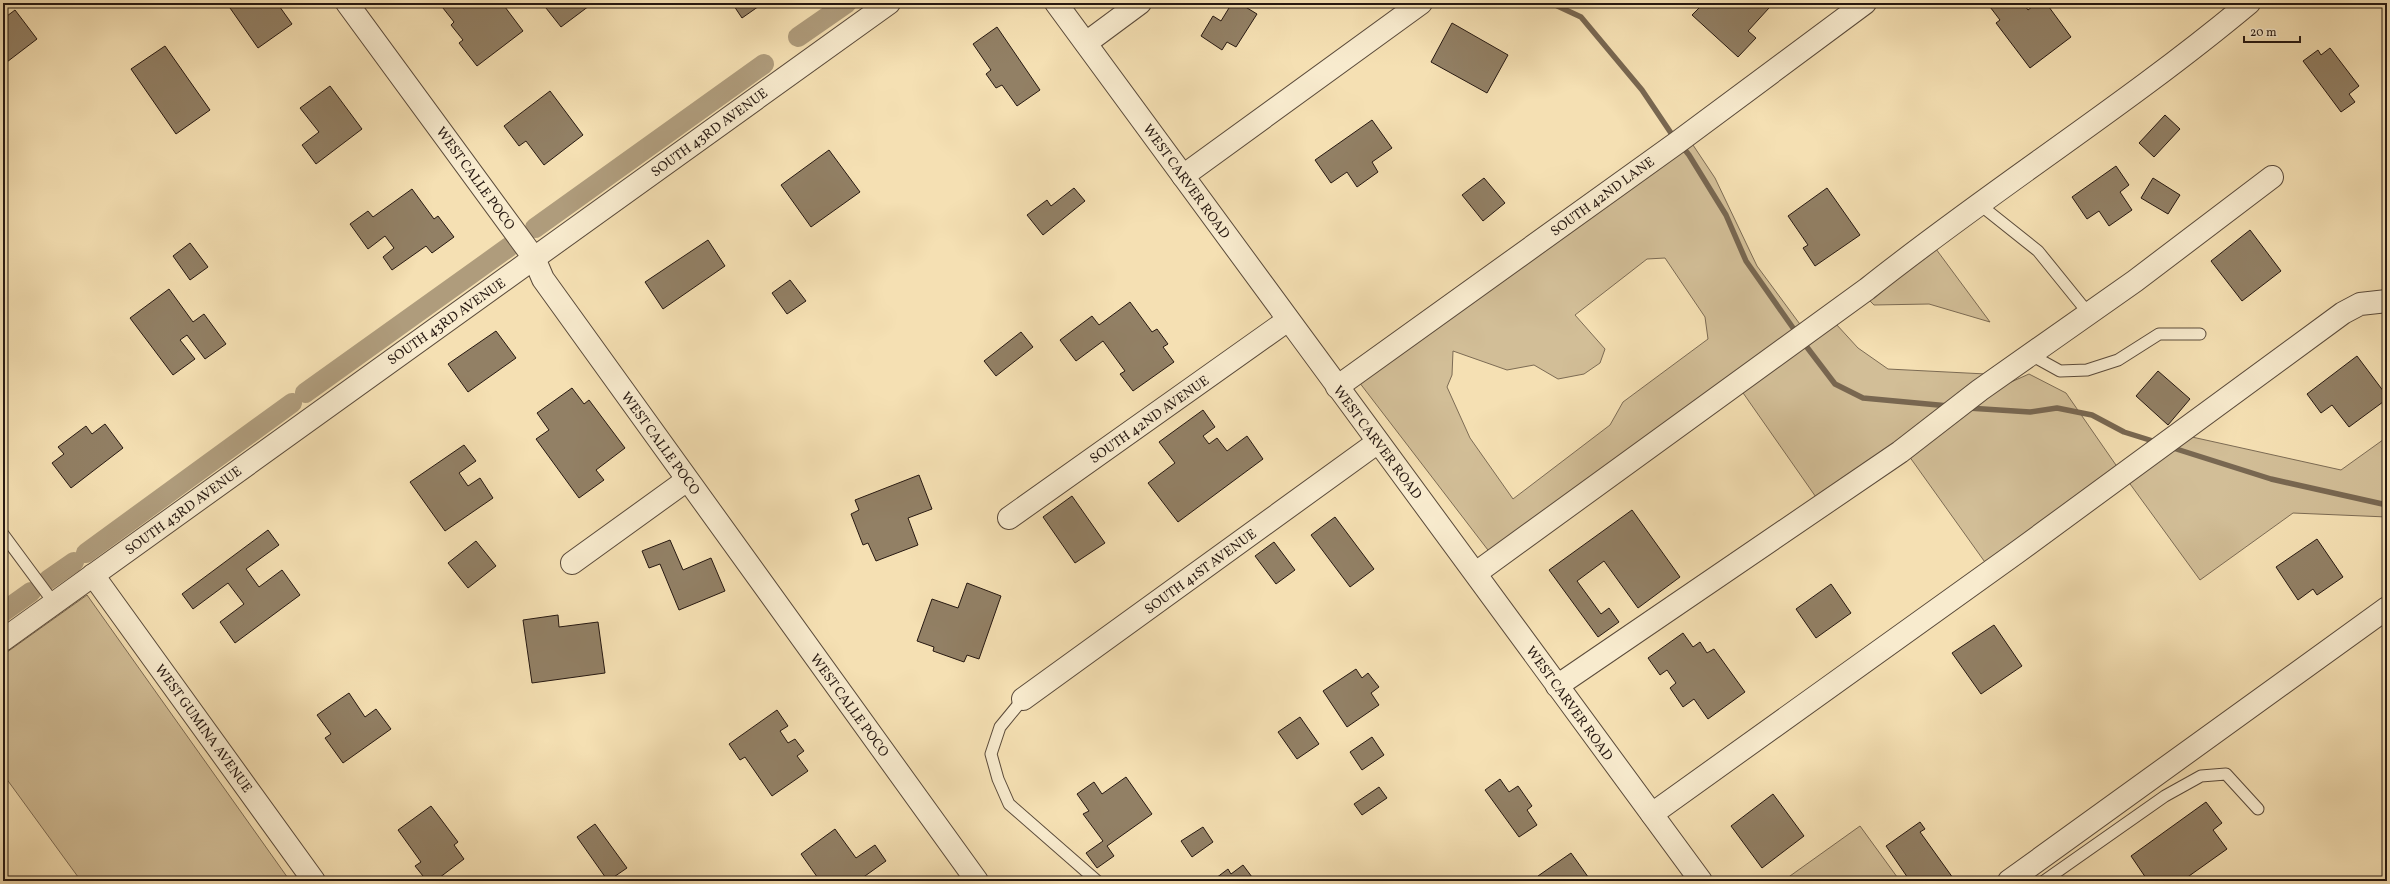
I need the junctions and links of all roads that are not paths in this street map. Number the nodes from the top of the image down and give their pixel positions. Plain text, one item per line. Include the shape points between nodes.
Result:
1 (347, 3) edge
2 (889, 3) edge
3 (1056, 3) edge
4 (1140, 3) edge
5 (1421, 3) edge
6 (1865, 3) edge
7 (2249, 3) edge
8 (1086, 42) junction
9 (1183, 176) junction
10 (2272, 177) dead end
11 (1979, 204) junction
12 (534, 258) junction
13 (2387, 301) edge
14 (2089, 314) junction
15 (1288, 320) junction
16 (2200, 334) dead end
17 (2030, 355) junction
18 (1337, 387) junction
19 (1378, 442) junction
20 (687, 480) junction
21 (1009, 518) dead end
22 (3, 534) edge
23 (572, 563) dead end
24 (1476, 573) junction
25 (93, 575) junction
26 (49, 596) junction
27 (2387, 608) edge
28 (3, 640) edge
29 (1557, 686) junction
30 (1023, 699) joint
31 (2258, 809) dead end
32 (1652, 814) junction
33 (314, 881) edge
34 (977, 881) edge
35 (1097, 881) edge
36 (1701, 881) edge
37 (2009, 881) edge
38 (2044, 881) edge

1 - 12 street, WEST CALLE POCO
2 - 12 street, SOUTH 43RD AVENUE
3 - 8 street, WEST CARVER ROAD
4 - 8 street
5 - 9 street
6 - 18 street, SOUTH 42ND LANE via 1678,142
7 - 11 street via 2128,98
8 - 9 street, WEST CARVER ROAD
9 - 15 street, WEST CARVER ROAD
10 - 14 street
11 - 14 lane via 2038,251
11 - 24 street via 1867,289
12 - 20 street, WEST CALLE POCO via 543,279
12 - 25 street, SOUTH 43RD AVENUE
13 - 32 street via 2360,304 2343,313 2009,558
14 - 17 street
15 - 18 street, WEST CARVER ROAD
15 - 21 street, SOUTH 42ND AVENUE
16 - 17 lane via 2159,334 2118,360 2087,370 2060,371
17 - 29 street via 1900,452
18 - 19 street, WEST CARVER ROAD
19 - 24 street, WEST CARVER ROAD
19 - 30 street, SOUTH 41ST AVENUE
20 - 23 street
20 - 34 street, WEST CALLE POCO
22 - 26 lane
24 - 29 street, WEST CARVER ROAD
25 - 26 street, SOUTH 43RD AVENUE
25 - 33 street, WEST GUMINA AVENUE
26 - 28 street, SOUTH 43RD AVENUE
27 - 37 street
29 - 32 street, WEST CARVER ROAD
30 - 35 lane via 1000,727 991,754 998,779 1010,804
31 - 38 lane via 2226,774 2201,776 2165,796
32 - 36 street, WEST CARVER ROAD

